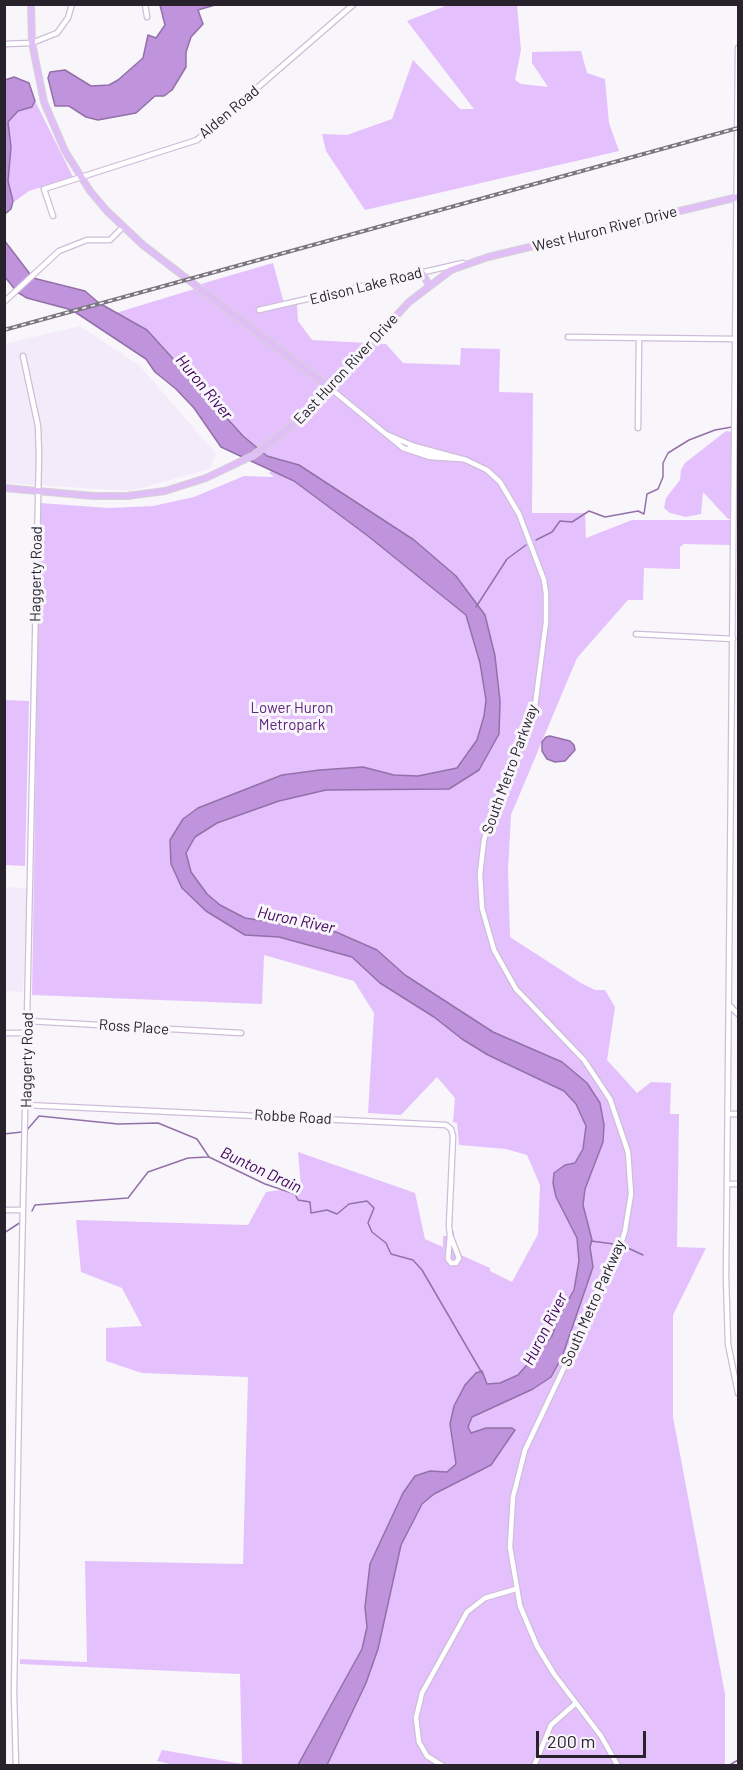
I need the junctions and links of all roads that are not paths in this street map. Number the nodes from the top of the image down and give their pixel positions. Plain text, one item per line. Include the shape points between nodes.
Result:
1 (31, 4) edge
2 (72, 4) edge
3 (145, 4) edge
4 (354, 4) edge
5 (147, 17) dead end
6 (32, 43) junction
7 (4, 44) edge
8 (738, 48) edge
9 (80, 177) junction
10 (738, 197) edge
11 (53, 216) dead end
12 (123, 227) junction
13 (473, 261) junction
14 (438, 268) junction
15 (422, 273) junction
16 (442, 275) junction
17 (429, 285) junction
18 (4, 302) edge
19 (258, 310) dead end
20 (568, 337) dead end
21 (639, 338) junction
22 (735, 339) junction
23 (23, 356) dead end
24 (331, 389) junction
25 (638, 428) dead end
26 (4, 488) edge
27 (38, 492) junction
28 (636, 634) dead end
29 (735, 636) edge
30 (729, 1005) junction
31 (738, 1015) edge
32 (729, 1017) junction
33 (28, 1021) junction
34 (5, 1032) edge
35 (241, 1033) dead end
36 (27, 1034) junction
37 (26, 1105) junction
38 (728, 1114) junction
39 (738, 1114) edge
40 (727, 1184) junction
41 (738, 1184) edge
42 (4, 1210) edge
43 (23, 1210) junction
44 (450, 1235) junction
45 (738, 1393) edge
46 (516, 1589) junction
47 (576, 1703) junction
48 (16, 1766) edge
49 (443, 1766) edge
50 (534, 1766) edge
51 (618, 1766) edge

1 - 6 main road
2 - 6 street via 57,33
3 - 5 street
4 - 9 street, Alden Road via 202,137
6 - 7 street
6 - 9 main road via 44,102
8 - 10 street
9 - 11 street, Alden Road via 44,189
9 - 12 main road
10 - 13 main road, West Huron River Drive
10 - 22 street
12 - 18 street via 110,240 92,240 59,251
12 - 24 main road
13 - 14 street, Edison Lake Road
13 - 16 main road, East Huron River Drive
14 - 15 street, Edison Lake Road
14 - 16 main road
15 - 17 main road
15 - 19 street, Edison Lake Road
16 - 17 main road, East Huron River Drive
17 - 24 main road, East Huron River Drive via 402,309
20 - 21 street
21 - 22 street
21 - 25 street
22 - 29 street
23 - 27 street, Haggerty Road via 38,426
24 - 27 main road, East Huron River Drive via 271,444 236,465 183,486 136,495
24 - 46 street, South Metro Parkway via 386,434 463,459 487,471 510,496 544,580 547,601 535,706 483,840 480,879 485,923 498,959 516,989 584,1060 606,1091 624,1135 630,1174 629,1210 617,1256 533,1432 518,1473 510,1538
26 - 27 main road, East Huron River Drive
27 - 33 street, Haggerty Road
28 - 29 street
29 - 30 street
30 - 31 street
30 - 32 street
31 - 32 street
32 - 38 street
33 - 35 street, Ross Place
33 - 36 street, Haggerty Road
34 - 36 street
36 - 37 street, Haggerty Road
37 - 43 street, Haggerty Road
37 - 44 street, Robbe Road via 444,1125 453,1136
38 - 39 street
38 - 40 street
40 - 41 street
40 - 45 street via 727,1323
42 - 43 street
43 - 48 street, Haggerty Road
44 - 44 street, Robbe Road via 448,1259 456,1263 459,1258
46 - 47 street, South Metro Parkway via 537,1646
46 - 49 street via 491,1595 467,1612 422,1693 416,1718 418,1738 425,1754
47 - 50 street via 551,1725
47 - 51 street, South Metro Parkway

